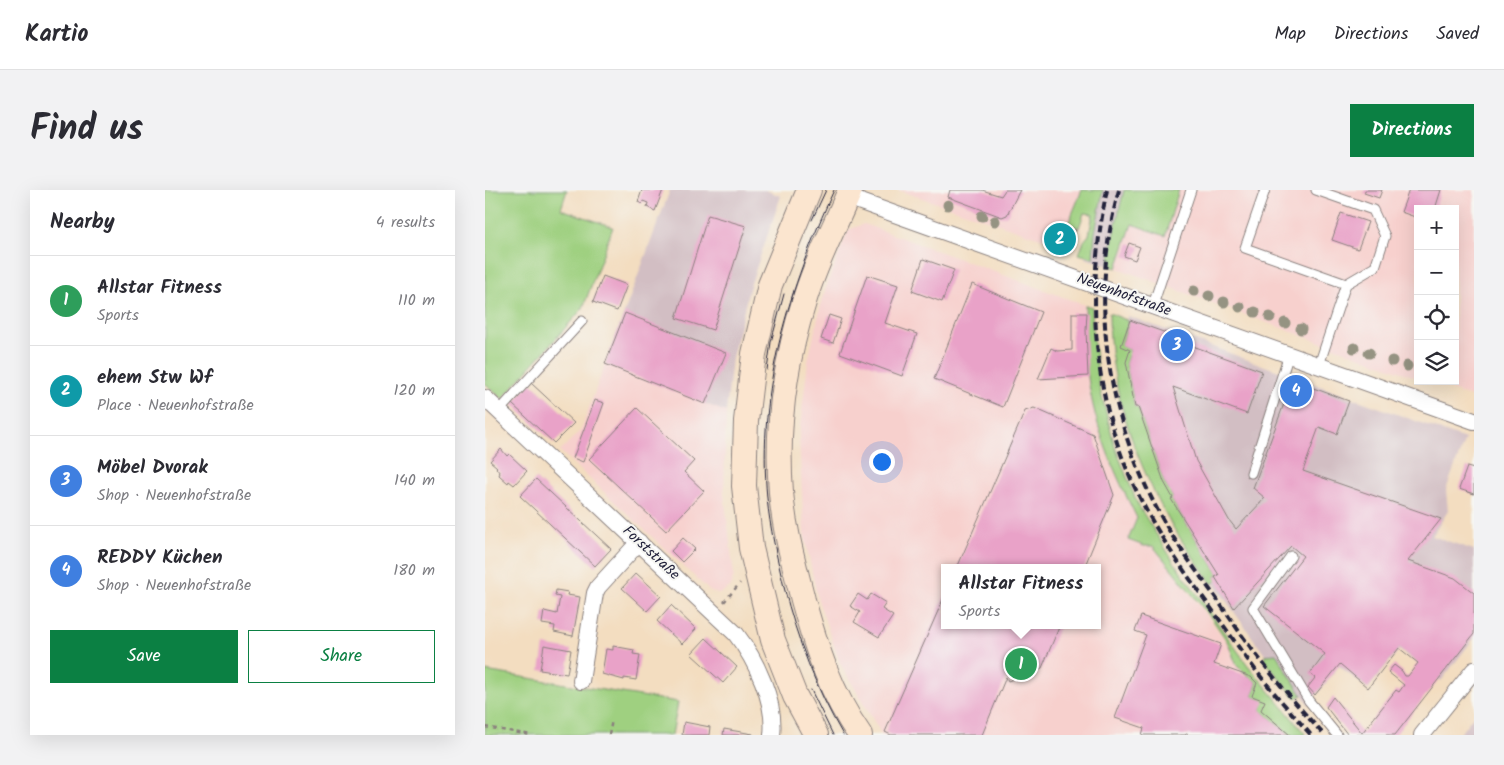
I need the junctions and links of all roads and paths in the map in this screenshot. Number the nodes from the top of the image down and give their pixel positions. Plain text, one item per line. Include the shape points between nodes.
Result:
1 (809, 190) edge
2 (1191, 190) edge
3 (1265, 190) edge
4 (1316, 190) edge
5 (843, 192) edge
6 (1346, 284) junction
7 (1153, 306) junction
8 (581, 321) dead end
9 (1289, 354) junction
10 (1319, 365) junction
11 (485, 398) edge
12 (499, 411) junction
13 (1474, 420) edge
14 (1251, 473) dead end
15 (639, 542) junction
16 (1291, 556) dead end
17 (742, 575) dead end
18 (714, 612) junction
19 (1474, 670) edge
20 (581, 681) dead end
21 (612, 720) dead end
22 (485, 727) edge
23 (531, 735) edge
24 (609, 735) edge
25 (772, 735) edge
26 (816, 735) edge
27 (860, 735) edge
28 (1337, 735) edge
29 (1422, 735) edge

1 - 26 street via 770,285 754,354 746,421 744,486 751,548 773,640 795,696
2 - 7 lane
3 - 6 lane via 1245,248
4 - 6 lane via 1373,210 1385,236 1375,267
5 - 7 street, Neuenhofstraße
5 - 27 street via 804,300 790,353 781,426 781,492 790,551 827,677
6 - 10 lane
7 - 9 street, Neuenhofstraße
8 - 12 lane
9 - 10 street, Neuenhofstraße
9 - 14 lane
10 - 13 street, Neuenhofstraße
11 - 12 street, Forststraße
12 - 15 street, Forststraße
15 - 18 street, Forststraße
15 - 20 street via 595,593
16 - 28 lane via 1253,608 1309,701
17 - 18 path via 740,583
18 - 25 street, Forststraße via 749,651 770,702
19 - 29 street
21 - 24 path
22 - 23 path

